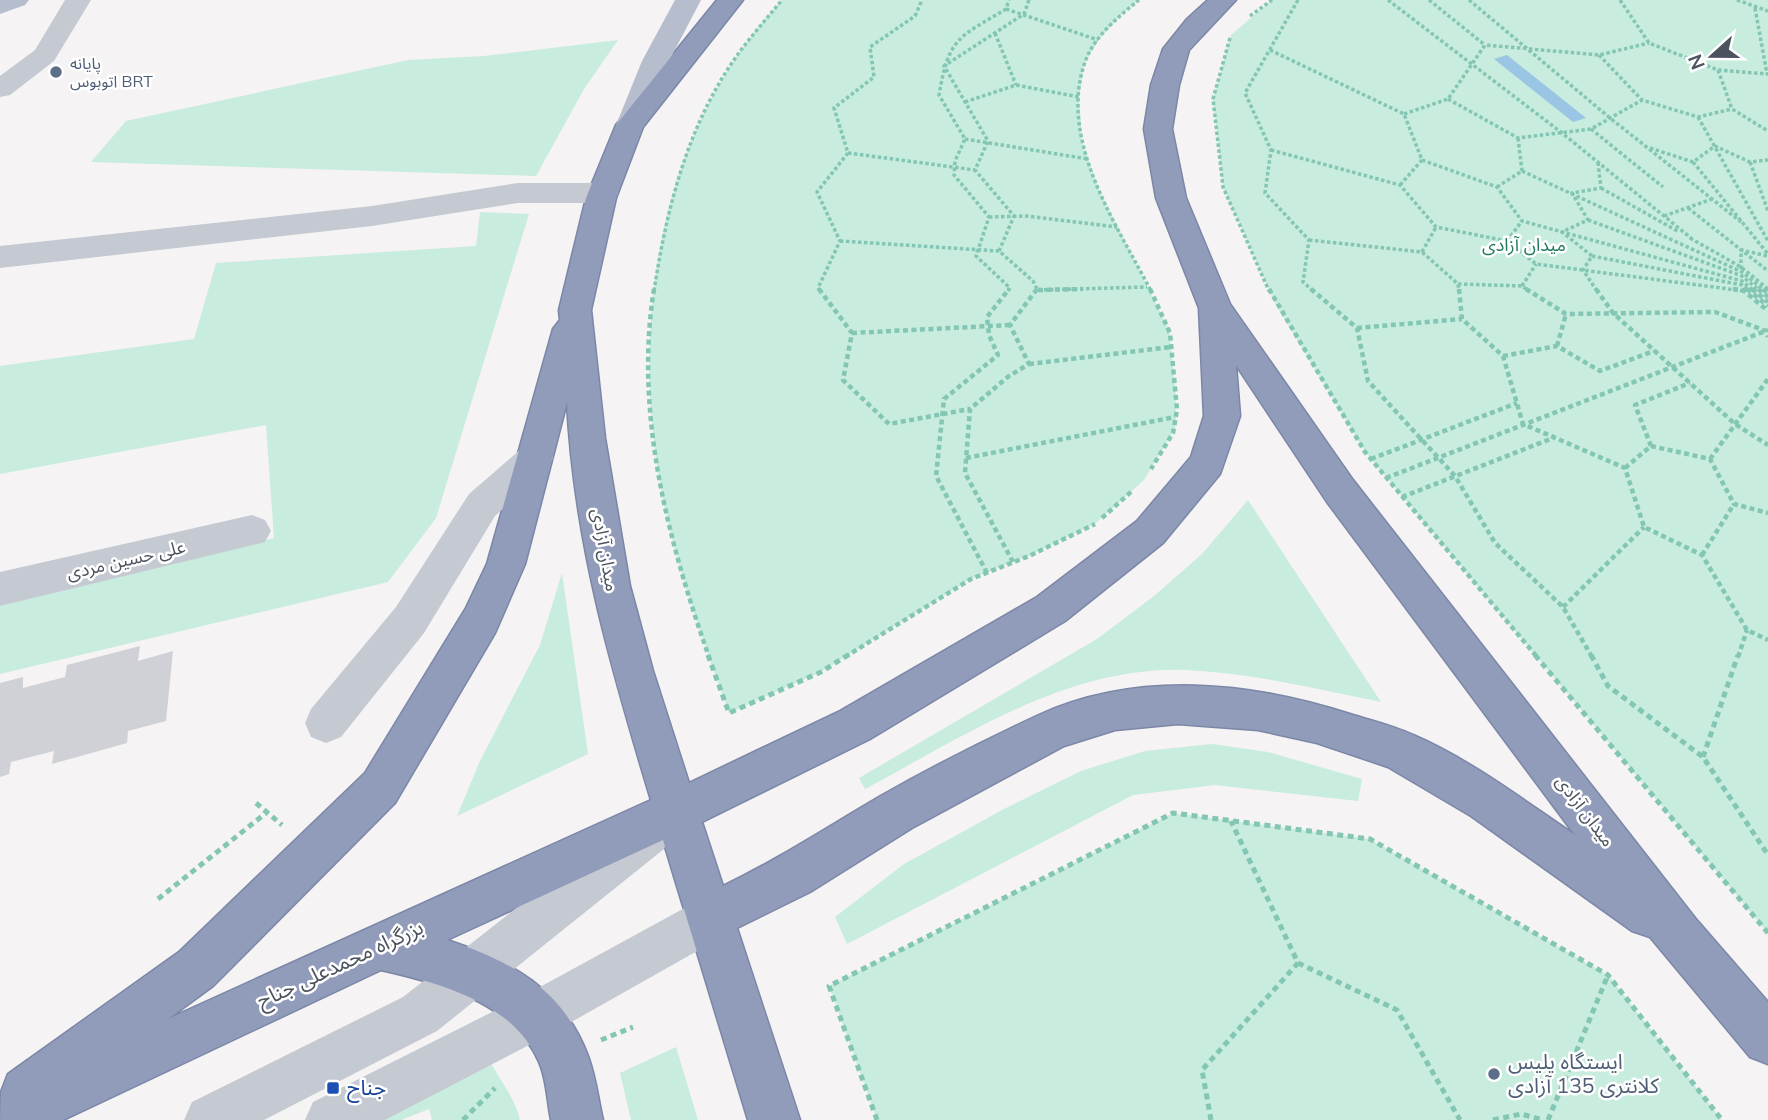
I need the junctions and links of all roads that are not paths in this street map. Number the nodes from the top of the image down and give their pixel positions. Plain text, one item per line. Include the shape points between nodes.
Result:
1 (16, 0) edge
2 (78, 0) edge
3 (688, 0) edge
4 (730, 0) edge
5 (1221, 1) edge
6 (0, 6) edge
7 (0, 89) edge
8 (631, 125) junction
9 (603, 193) junction
10 (0, 257) edge
11 (1214, 308) junction
12 (575, 310) junction
13 (535, 458) junction
14 (252, 531) dead end
15 (0, 589) edge
16 (326, 723) dead end
17 (675, 811) junction
18 (712, 916) junction
19 (1678, 935) junction
20 (380, 946) junction
21 (472, 973) junction
22 (535, 1016) junction
23 (1768, 1039) edge
24 (0, 1111) edge
25 (6, 1120) edge
26 (210, 1120) edge
27 (331, 1120) edge
28 (577, 1120) edge
29 (774, 1120) edge

1 - 6 main road
2 - 7 street via 45,55
3 - 8 main road via 666,34
4 - 8 highway, میدان آزادی
5 - 11 highway, میدان آزادی via 1176,49 1158,129 1171,198
8 - 9 highway, میدان آزادی
9 - 10 street via 518,193 372,216
9 - 12 highway, میدان آزادی
11 - 17 highway, بزرگراه محمدعلی جناح via 1222,416 1207,464 1150,532 1051,609 855,725
11 - 19 highway, میدان آزادی via 1340,491
12 - 13 highway
12 - 17 highway, میدان آزادی via 587,438 610,586
13 - 16 street via 482,505 410,620
13 - 24 highway via 506,564 481,620 380,788 196,969
14 - 15 street, علی حسین مردی
17 - 18 highway, میدان آزادی
17 - 20 highway, بزرگراه محمدعلی جناح
17 - 21 street
18 - 19 highway via 794,876 896,812 1054,729 1115,710 1178,704 1258,710 1317,723 1401,751 1487,801
18 - 22 street
18 - 29 highway, میدان آزادی
19 - 23 highway, میدان آزادی
20 - 21 highway via 421,954
20 - 25 highway, بزرگراه محمدعلی جناح
21 - 22 highway via 515,998
21 - 26 street via 420,1014
22 - 27 street
22 - 28 highway via 563,1056

